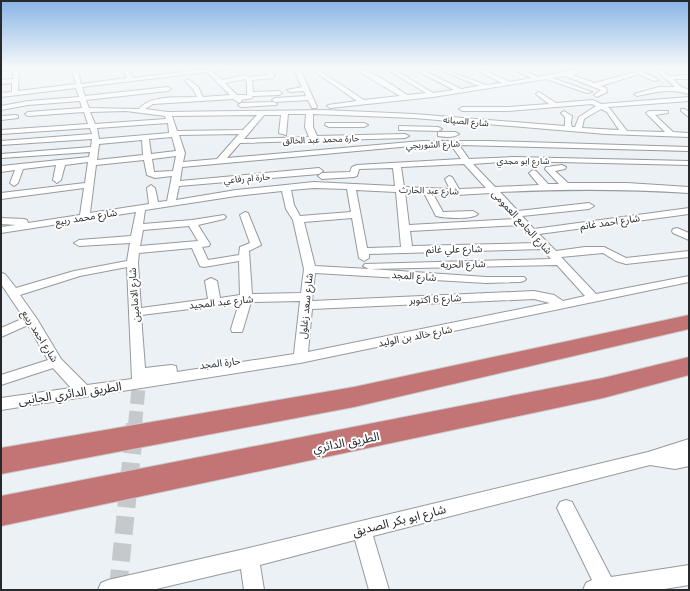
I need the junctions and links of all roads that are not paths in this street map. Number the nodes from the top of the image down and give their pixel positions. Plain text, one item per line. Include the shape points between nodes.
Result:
1 (250, 94) edge
2 (540, 94) dead end
3 (81, 95) edge
4 (131, 95) edge
5 (168, 95) edge
6 (199, 95) edge
7 (234, 95) edge
8 (308, 95) edge
9 (351, 95) edge
10 (402, 95) edge
11 (433, 95) joint
12 (438, 95) edge
13 (82, 98) junction
14 (237, 98) junction
15 (310, 98) junction
16 (407, 98) junction
17 (201, 99) junction
18 (689, 99) edge
19 (170, 101) junction
20 (364, 103) junction
21 (555, 105) junction
22 (241, 106) junction
23 (274, 106) junction
24 (601, 106) junction
25 (4, 109) edge
26 (462, 109) dead end
27 (87, 110) junction
28 (141, 110) junction
29 (312, 110) junction
30 (683, 110) dead end
31 (666, 112) dead end
32 (288, 113) junction
33 (359, 113) junction
34 (28, 114) dead end
35 (242, 114) junction
36 (261, 114) junction
37 (564, 114) dead end
38 (689, 115) edge
39 (16, 117) dead end
40 (2, 118) edge
41 (168, 118) junction
42 (431, 118) junction
43 (532, 119) dead end
44 (93, 125) junction
45 (329, 125) dead end
46 (348, 125) junction
47 (569, 129) junction
48 (578, 130) junction
49 (439, 131) junction
50 (1, 132) edge
51 (245, 132) junction
52 (624, 132) junction
53 (283, 133) dead end
54 (173, 134) junction
55 (540, 134) junction
56 (671, 134) junction
57 (689, 135) edge
58 (145, 137) junction
59 (354, 138) junction
60 (314, 140) junction
61 (451, 140) junction
62 (238, 141) junction
63 (95, 142) junction
64 (1, 143) edge
65 (689, 149) edge
66 (181, 154) junction
67 (1, 156) edge
68 (148, 157) junction
69 (93, 161) junction
70 (466, 161) junction
71 (61, 162) junction
72 (217, 162) junction
73 (689, 163) edge
74 (315, 165) junction
75 (397, 165) junction
76 (20, 167) junction
77 (562, 167) dead end
78 (1, 169) edge
79 (178, 169) junction
80 (533, 173) dead end
81 (449, 179) dead end
82 (57, 180) dead end
83 (212, 181) junction
84 (14, 183) dead end
85 (174, 184) junction
86 (89, 185) junction
87 (327, 185) junction
88 (351, 186) junction
89 (566, 186) junction
90 (546, 187) junction
91 (151, 188) dead end
92 (286, 188) junction
93 (399, 189) junction
94 (689, 190) edge
95 (427, 191) junction
96 (493, 191) junction
97 (456, 192) junction
98 (1, 196) edge
99 (171, 203) junction
100 (589, 206) dead end
101 (148, 207) junction
102 (689, 211) edge
103 (473, 214) dead end
104 (245, 215) dead end
105 (356, 215) junction
106 (85, 217) junction
107 (220, 217) dead end
108 (518, 218) junction
109 (298, 219) junction
110 (1, 221) edge
111 (192, 223) junction
112 (31, 226) junction
113 (138, 227) junction
114 (404, 228) junction
115 (1, 230) edge
116 (677, 231) dead end
117 (532, 232) junction
118 (689, 237) edge
119 (79, 243) dead end
120 (135, 245) junction
121 (196, 245) junction
122 (545, 246) junction
123 (407, 250) junction
124 (363, 251) junction
125 (684, 254) edge
126 (244, 257) junction
127 (556, 259) junction
128 (622, 261) junction
129 (132, 263) junction
130 (453, 264) junction
131 (689, 264) edge
132 (310, 269) junction
133 (367, 269) junction
134 (633, 271) dead end
135 (1, 276) edge
136 (452, 278) junction
137 (520, 279) dead end
138 (689, 280) edge
139 (211, 281) dead end
140 (13, 293) junction
141 (246, 298) junction
142 (594, 299) junction
143 (306, 301) junction
144 (215, 302) junction
145 (562, 306) junction
146 (136, 312) junction
147 (31, 319) junction
148 (689, 322) edge
149 (237, 329) dead end
150 (1, 333) edge
151 (301, 355) junction
152 (56, 362) junction
153 (689, 366) edge
154 (139, 379) junction
155 (1, 380) edge
156 (83, 391) junction
157 (1, 404) edge
158 (689, 446) edge
159 (648, 459) junction
160 (689, 459) edge
161 (1, 461) edge
162 (566, 508) dead end
163 (1, 511) edge
164 (362, 530) junction
165 (249, 558) junction
166 (689, 575) edge
167 (114, 589) edge
168 (602, 589) edge
169 (254, 590) edge
170 (379, 590) edge

1 - 14 street via 249,98
2 - 21 street
3 - 13 street
4 - 13 street
5 - 19 street
6 - 17 street
7 - 14 street
8 - 15 street
9 - 20 street
10 - 16 street
11 - 12 street
11 - 16 street
13 - 25 street via 28,103
13 - 27 street
14 - 17 street
14 - 22 street
15 - 23 street
15 - 29 street
16 - 20 street
17 - 19 street
18 - 24 street
19 - 28 street via 149,103
20 - 29 street
21 - 24 street via 593,102
21 - 26 street
22 - 23 street
22 - 35 street
23 - 32 street, شارع الصيانه
23 - 36 street, شارع الصيانه
24 - 48 street via 581,118
24 - 52 street via 609,111
25 - 40 street
27 - 28 street
27 - 34 street
27 - 44 street
28 - 41 street
29 - 32 street, شارع الصيانه
29 - 33 street, شارع الصيانه
29 - 60 street via 309,127
30 - 38 street
31 - 56 street via 649,113
32 - 53 street
33 - 42 street, شارع الصيانه
33 - 46 street via 365,126
35 - 36 street, شارع الصيانه
35 - 41 street, شارع الصيانه
36 - 51 street
37 - 47 street via 568,116
39 - 40 street
41 - 44 street via 129,125
41 - 54 street
42 - 49 street, شارع الجامع العمومى
42 - 55 street, شارع الصيانه
43 - 55 street
44 - 50 street
44 - 63 street
45 - 46 street
46 - 59 street
47 - 48 street, شارع الصيانه
47 - 55 street, شارع الصيانه
48 - 52 street, شارع الصيانه
49 - 59 street, حارة محمد عبد الخالق
49 - 61 street, حارة محمد عبد الخالق
49 - 61 street, شارع الجامع العمومى
51 - 54 street
51 - 62 street
52 - 56 street, شارع الصيانه
54 - 58 street
54 - 66 street
55 - 61 street, شارع الشوربجي
55 - 65 street, شارع الشوربجي
56 - 57 street, شارع الصيانه
58 - 63 street
58 - 68 street
59 - 60 street, حارة محمد عبد الخالق
60 - 62 street, حارة محمد عبد الخالق
61 - 70 street, شارع الجامع العمومى
61 - 74 street, شارع الشوربجي via 415,144
62 - 72 street
63 - 64 street
63 - 67 street
63 - 69 street
66 - 68 street
66 - 79 street
68 - 69 street
68 - 79 street, شارع الشوربجي via 150,173 155,175
69 - 71 street
69 - 86 street
70 - 73 street, شارع ابو مجدي via 514,159
70 - 75 street, شارع ابو مجدي
70 - 96 street, شارع الجامع العمومى
71 - 76 street
71 - 82 street
72 - 74 street, شارع الشوربجي
72 - 79 street, شارع الشوربجي
72 - 83 street
74 - 75 street, شارع ابو مجدي via 354,174 356,168
74 - 83 street, حارة ام رفاعي
74 - 87 street
75 - 93 street
76 - 78 street
76 - 84 street
77 - 89 street via 549,169
79 - 85 street
80 - 90 street
81 - 97 street
83 - 85 street, حارة ام رفاعي
85 - 99 street
86 - 98 street
86 - 106 street
87 - 88 street, شارع عبد الحارث
87 - 92 street, شارع عبد الحارث
88 - 93 street, شارع عبد الحارث
88 - 105 street
89 - 90 street, شارع عبد الحارث
89 - 94 street, شارع عبد الحارث via 635,186
90 - 96 street, شارع عبد الحارث
91 - 101 street
92 - 99 street, شارع عبد الحارث
92 - 109 street, شارع سعد زغلول via 289,207
93 - 95 street, شارع عبد الحارث
93 - 114 street
95 - 97 street, شارع عبد الحارث
95 - 103 street via 439,214
96 - 97 street, شارع عبد الحارث
96 - 108 street, شارع الجامع العمومى
99 - 101 street, شارع محمد ربيع
100 - 108 street
101 - 106 street, شارع محمد ربيع
101 - 113 street, شارع الامامين
102 - 117 street, شارع احمد غانم
104 - 126 street via 256,245 244,249
105 - 109 street
105 - 124 street
106 - 112 street, شارع محمد ربيع
107 - 111 street
108 - 114 street
108 - 117 street, شارع الجامع العمومى
109 - 132 street, شارع سعد زغلول
110 - 112 street via 23,221
111 - 113 street
111 - 121 street via 205,243
112 - 115 street, شارع محمد ربيع
113 - 120 street, شارع الامامين
114 - 123 street
116 - 118 street
117 - 122 street, شارع الجامع العمومى
119 - 120 street
120 - 121 street
120 - 129 street, شارع الامامين
121 - 126 street via 204,264
122 - 123 street, شارع علي غانم
122 - 127 street, شارع الجامع العمومى
123 - 124 street, شارع علي غانم
124 - 133 street
125 - 128 street
125 - 131 street
126 - 141 street
127 - 128 street, شارع الحريه via 601,250 610,252
127 - 130 street, شارع الحريه
127 - 142 street, شارع الجامع العمومى
128 - 134 street, شارع الحريه
129 - 140 street via 71,274
129 - 146 street, شارع الامامين
130 - 133 street, شارع الحريه
130 - 136 street
132 - 133 street, شارع المجد
132 - 143 street, شارع سعد زغلول
133 - 136 street, شارع المجد
135 - 140 street, شارع احمد ربيع
136 - 137 street, شارع المجد
138 - 142 street, شارع خالد بن الوليد
139 - 144 street
140 - 147 street, شارع احمد ربيع
141 - 143 street, شارع عبد المجيد
141 - 144 street, شارع عبد المجيد
141 - 149 street
142 - 145 street, شارع خالد بن الوليد
143 - 145 street, شارع 6 اكتوبر via 534,295 550,298
143 - 151 street, شارع سعد زغلول
144 - 146 street, شارع عبد المجيد
145 - 151 street, شارع خالد بن الوليد
146 - 154 street, شارع الامامين
147 - 150 street
147 - 152 street, شارع احمد ربيع
148 - 161 highway via 354,397
151 - 154 street, حارة المجد
152 - 155 street
152 - 156 street, شارع احمد ربيع
153 - 163 highway, الطريق الدائري via 588,391
154 - 156 street, الطريق الدائري الجانبى
156 - 157 street, الطريق الدائري الجانبى
158 - 159 street, شارع ابو بكر الصديق
159 - 160 street via 667,462
159 - 164 street, شارع ابو بكر الصديق
162 - 168 street
164 - 165 street, شارع ابو بكر الصديق
164 - 170 street
165 - 167 street, شارع ابو بكر الصديق
165 - 169 street
166 - 168 street

